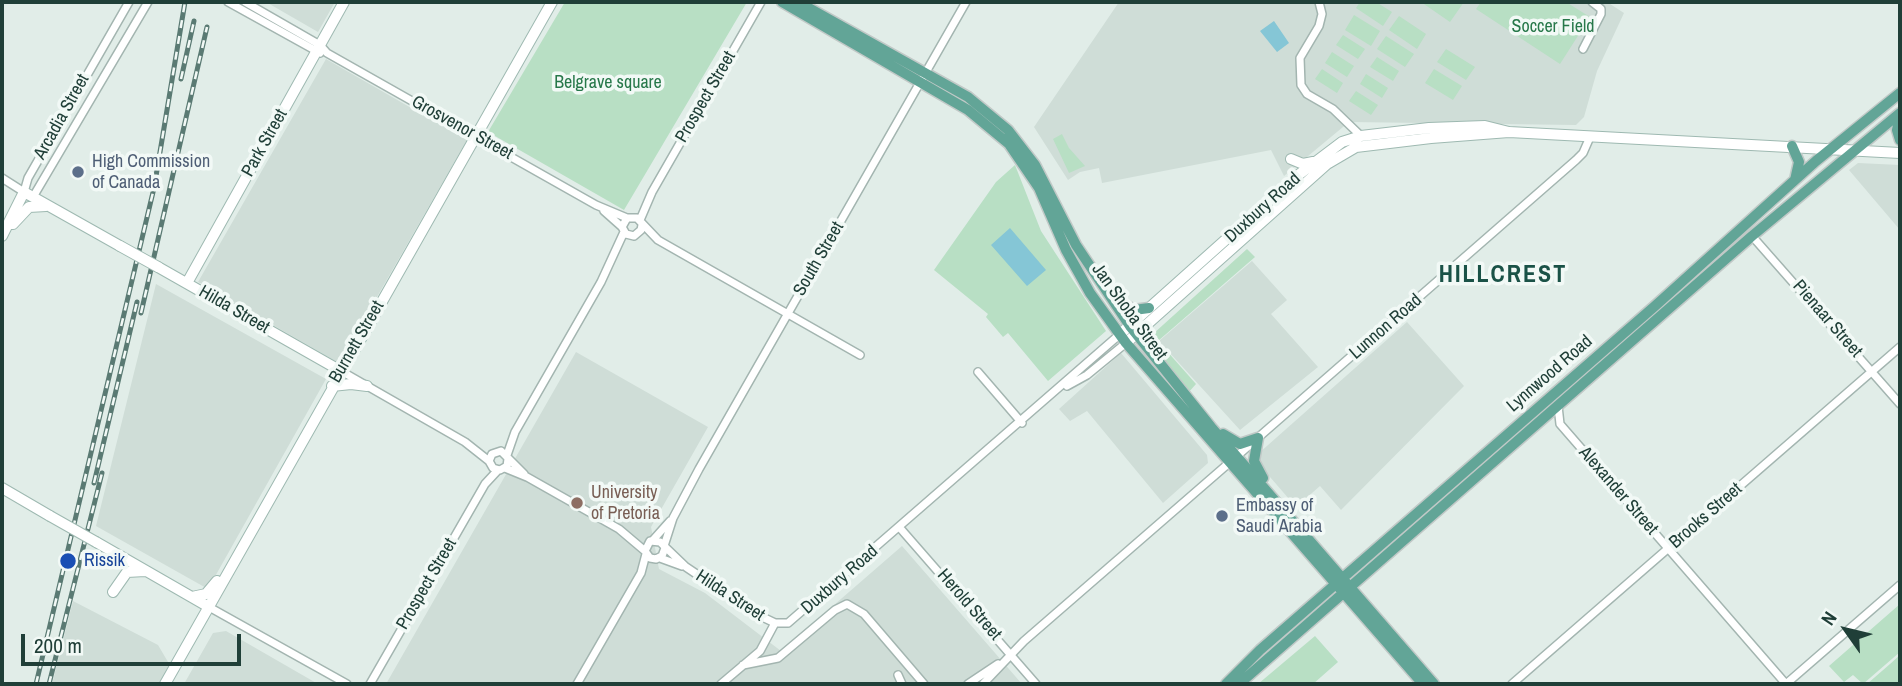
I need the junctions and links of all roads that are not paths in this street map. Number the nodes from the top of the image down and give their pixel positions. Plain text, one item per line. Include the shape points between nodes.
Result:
1 (129, 2) edge
2 (148, 2) edge
3 (228, 2) edge
4 (245, 2) edge
5 (344, 2) edge
6 (552, 2) edge
7 (761, 2) edge
8 (782, 2) edge
9 (798, 2) edge
10 (966, 2) edge
11 (1319, 2) edge
12 (1592, 2) edge
13 (1583, 49) dead end
14 (321, 50) junction
15 (923, 77) junction
16 (1900, 93) edge
17 (1900, 115) edge
18 (1509, 132) junction
19 (476, 136) junction
20 (1361, 136) junction
21 (1590, 136) junction
22 (1900, 140) edge
23 (1792, 146) junction
24 (1832, 148) junction
25 (1853, 150) junction
26 (1900, 153) edge
27 (1335, 158) junction
28 (1291, 159) dead end
29 (1316, 161) junction
30 (1297, 176) junction
31 (2, 178) edge
32 (1795, 180) junction
33 (29, 194) junction
34 (596, 205) junction
35 (50, 206) junction
36 (1277, 208) junction
37 (635, 220) junction
38 (623, 229) junction
39 (636, 235) junction
40 (1752, 236) junction
41 (2, 237) edge
42 (658, 240) junction
43 (1726, 243) junction
44 (611, 262) junction
45 (187, 283) junction
46 (1101, 285) junction
47 (1149, 308) junction
48 (788, 314) junction
49 (1133, 330) junction
50 (1122, 339) junction
51 (1900, 347) edge
52 (860, 355) dead end
53 (341, 371) junction
54 (1872, 371) junction
55 (978, 372) dead end
56 (367, 386) junction
57 (332, 387) junction
58 (1900, 404) edge
59 (1558, 406) junction
60 (1543, 421) junction
61 (1021, 423) junction
62 (1560, 424) junction
63 (1210, 425) junction
64 (515, 432) junction
65 (1258, 438) junction
66 (465, 442) junction
67 (496, 451) junction
68 (508, 457) junction
69 (1233, 460) junction
70 (489, 463) junction
71 (501, 469) junction
72 (527, 477) junction
73 (485, 484) junction
74 (2, 488) edge
75 (1270, 494) junction
76 (673, 518) junction
77 (900, 528) junction
78 (619, 529) junction
79 (250, 534) junction
80 (652, 541) junction
81 (664, 547) junction
82 (1668, 549) junction
83 (645, 552) junction
84 (658, 559) junction
85 (686, 567) junction
86 (145, 570) junction
87 (641, 573) junction
88 (1339, 581) junction
89 (1900, 585) edge
90 (1347, 591) junction
91 (113, 592) dead end
92 (191, 596) junction
93 (209, 607) junction
94 (775, 623) junction
95 (194, 633) junction
96 (1011, 654) junction
97 (1002, 662) junction
98 (743, 665) junction
99 (898, 675) dead end
100 (165, 684) edge
101 (347, 684) edge
102 (370, 684) edge
103 (577, 684) edge
104 (721, 684) edge
105 (902, 684) edge
106 (924, 684) edge
107 (968, 684) edge
108 (983, 684) edge
109 (1036, 684) edge
110 (1226, 684) edge
111 (1239, 684) edge
112 (1423, 684) edge
113 (1434, 684) edge
114 (1512, 684) edge
115 (1786, 684) edge

1 - 33 street, Arcadia Street via 28,178
2 - 33 street, Arcadia Street
3 - 14 street, Grosvenor Street
4 - 14 street, Grosvenor Street
5 - 14 street, Park Street
6 - 19 street, Burnett Street
7 - 37 street, Prospect Street
8 - 15 main road, Jan Shoba Street
9 - 15 main road, Jan Shoba Street
10 - 15 street, South Street
11 - 20 street via 1319,26 1299,63 1301,85
12 - 13 street via 1601,15
14 - 19 street, Grosvenor Street
14 - 45 street, Park Street
15 - 46 main road, Jan Shoba Street via 980,105 1017,139
15 - 48 street, South Street
15 - 50 main road, Jan Shoba Street via 1016,152 1039,188 1072,262
16 - 24 main road, Lynnwood Road
17 - 22 main road
17 - 25 main road, Lynnwood Road
18 - 20 street, Duxbury Road via 1465,126
18 - 21 street, Duxbury Road
18 - 27 street, Duxbury Road via 1363,146
19 - 34 street, Grosvenor Street
19 - 53 street, Burnett Street
20 - 29 street, Duxbury Road via 1342,142
21 - 23 street, Duxbury Road
21 - 65 street, Lunnon Road via 1576,160
23 - 24 street, Duxbury Road
23 - 32 main road via 1799,162
24 - 25 street, Duxbury Road
24 - 32 main road, Lynnwood Road
25 - 26 street, Duxbury Road
25 - 40 main road, Lynnwood Road
27 - 30 street via 1307,176
27 - 36 street, Duxbury Road
28 - 29 street via 1303,164
29 - 30 street, Duxbury Road
30 - 36 street
30 - 47 street, Duxbury Road
31 - 33 street, Hilda Street
32 - 43 main road, Lynnwood Road
33 - 35 street, Hilda Street
33 - 41 street, Arcadia Street
34 - 37 street, Grosvenor Street
34 - 38 street, Grosvenor Street
35 - 41 street via 29,206
35 - 45 street, Hilda Street, bridge
36 - 49 street, Duxbury Road
37 - 38 street
37 - 39 street
37 - 42 street, Grosvenor Street
38 - 39 street, Grosvenor Street
38 - 44 street
39 - 42 street, Grosvenor Street
39 - 44 street
40 - 43 main road via 1744,233
40 - 54 street, Pienaar Street
40 - 59 main road, Lynnwood Road
42 - 48 street, Grosvenor Street
43 - 88 main road, Lynnwood Road
44 - 64 street
45 - 53 street, Hilda Street
46 - 47 main road via 1128,308
46 - 49 main road, Jan Shoba Street
47 - 49 street, Duxbury Road
48 - 52 street, Grosvenor Street
48 - 76 street, South Street
49 - 50 street, Duxbury Road
49 - 63 main road, Jan Shoba Street
50 - 61 street, Duxbury Road via 1087,375 1059,390
50 - 69 main road, Jan Shoba Street
51 - 54 street, Brooks Street
53 - 56 street, Hilda Street
53 - 57 street, Burnett Street
54 - 58 street, Pienaar Street
54 - 82 street, Brooks Street
55 - 61 street
56 - 57 street
56 - 66 street, Hilda Street
57 - 79 street, Burnett Street
59 - 60 main road, Lynnwood Road
59 - 62 street
60 - 62 street
60 - 90 main road, Lynnwood Road
61 - 77 street, Duxbury Road
62 - 82 street, Alexander Street
63 - 65 main road via 1240,444
63 - 69 main road
64 - 67 street
64 - 68 street
65 - 69 street, Lunnon Road
65 - 75 main road via 1254,461
66 - 67 street, Hilda Street
66 - 70 street, Hilda Street
67 - 68 street, Hilda Street
67 - 70 street, Prospect Street
68 - 71 street
68 - 72 street
69 - 75 main road, Jan Shoba Street
69 - 88 main road, Jan Shoba Street via 1253,489
69 - 96 street, Lunnon Road
70 - 71 street, Hilda Street
70 - 73 street, Prospect Street
71 - 72 street
71 - 73 street, Prospect Street
72 - 78 street
73 - 102 street, Prospect Street
74 - 86 street, bridge
75 - 88 main road, Jan Shoba Street
76 - 80 street, South Street
76 - 81 street, South Street
77 - 94 street, Duxbury Road via 799,616 788,623
77 - 96 street, Herold Street
78 - 80 street
78 - 83 street
79 - 92 street via 211,589
79 - 93 street, Burnett Street
80 - 81 street, Hilda Street
80 - 83 street, South Street
81 - 84 street, South Street
81 - 85 street, Hilda Street
82 - 114 street, Brooks Street
82 - 115 street, Alexander Street
83 - 84 street, Hilda Street
83 - 87 street
84 - 85 street, Hilda Street
84 - 87 street
85 - 94 street, Hilda Street
86 - 91 street via 127,572
86 - 92 street
87 - 103 street
88 - 90 main road, Jan Shoba Street
88 - 110 main road, Lynnwood Road
89 - 115 street
90 - 111 main road, Lynnwood Road
90 - 112 main road, Jan Shoba Street
90 - 113 main road, Jan Shoba Street
92 - 93 street
92 - 95 street via 197,610
93 - 95 street, Burnett Street
93 - 101 street
94 - 98 street via 764,646
95 - 100 street, Burnett Street
96 - 97 street, Lunnon Road
96 - 109 street, Herold Street
97 - 107 street, Lunnon Road
97 - 108 street, Lunnon Road
98 - 104 street
98 - 106 street via 778,658 847,604 864,614
99 - 105 street

